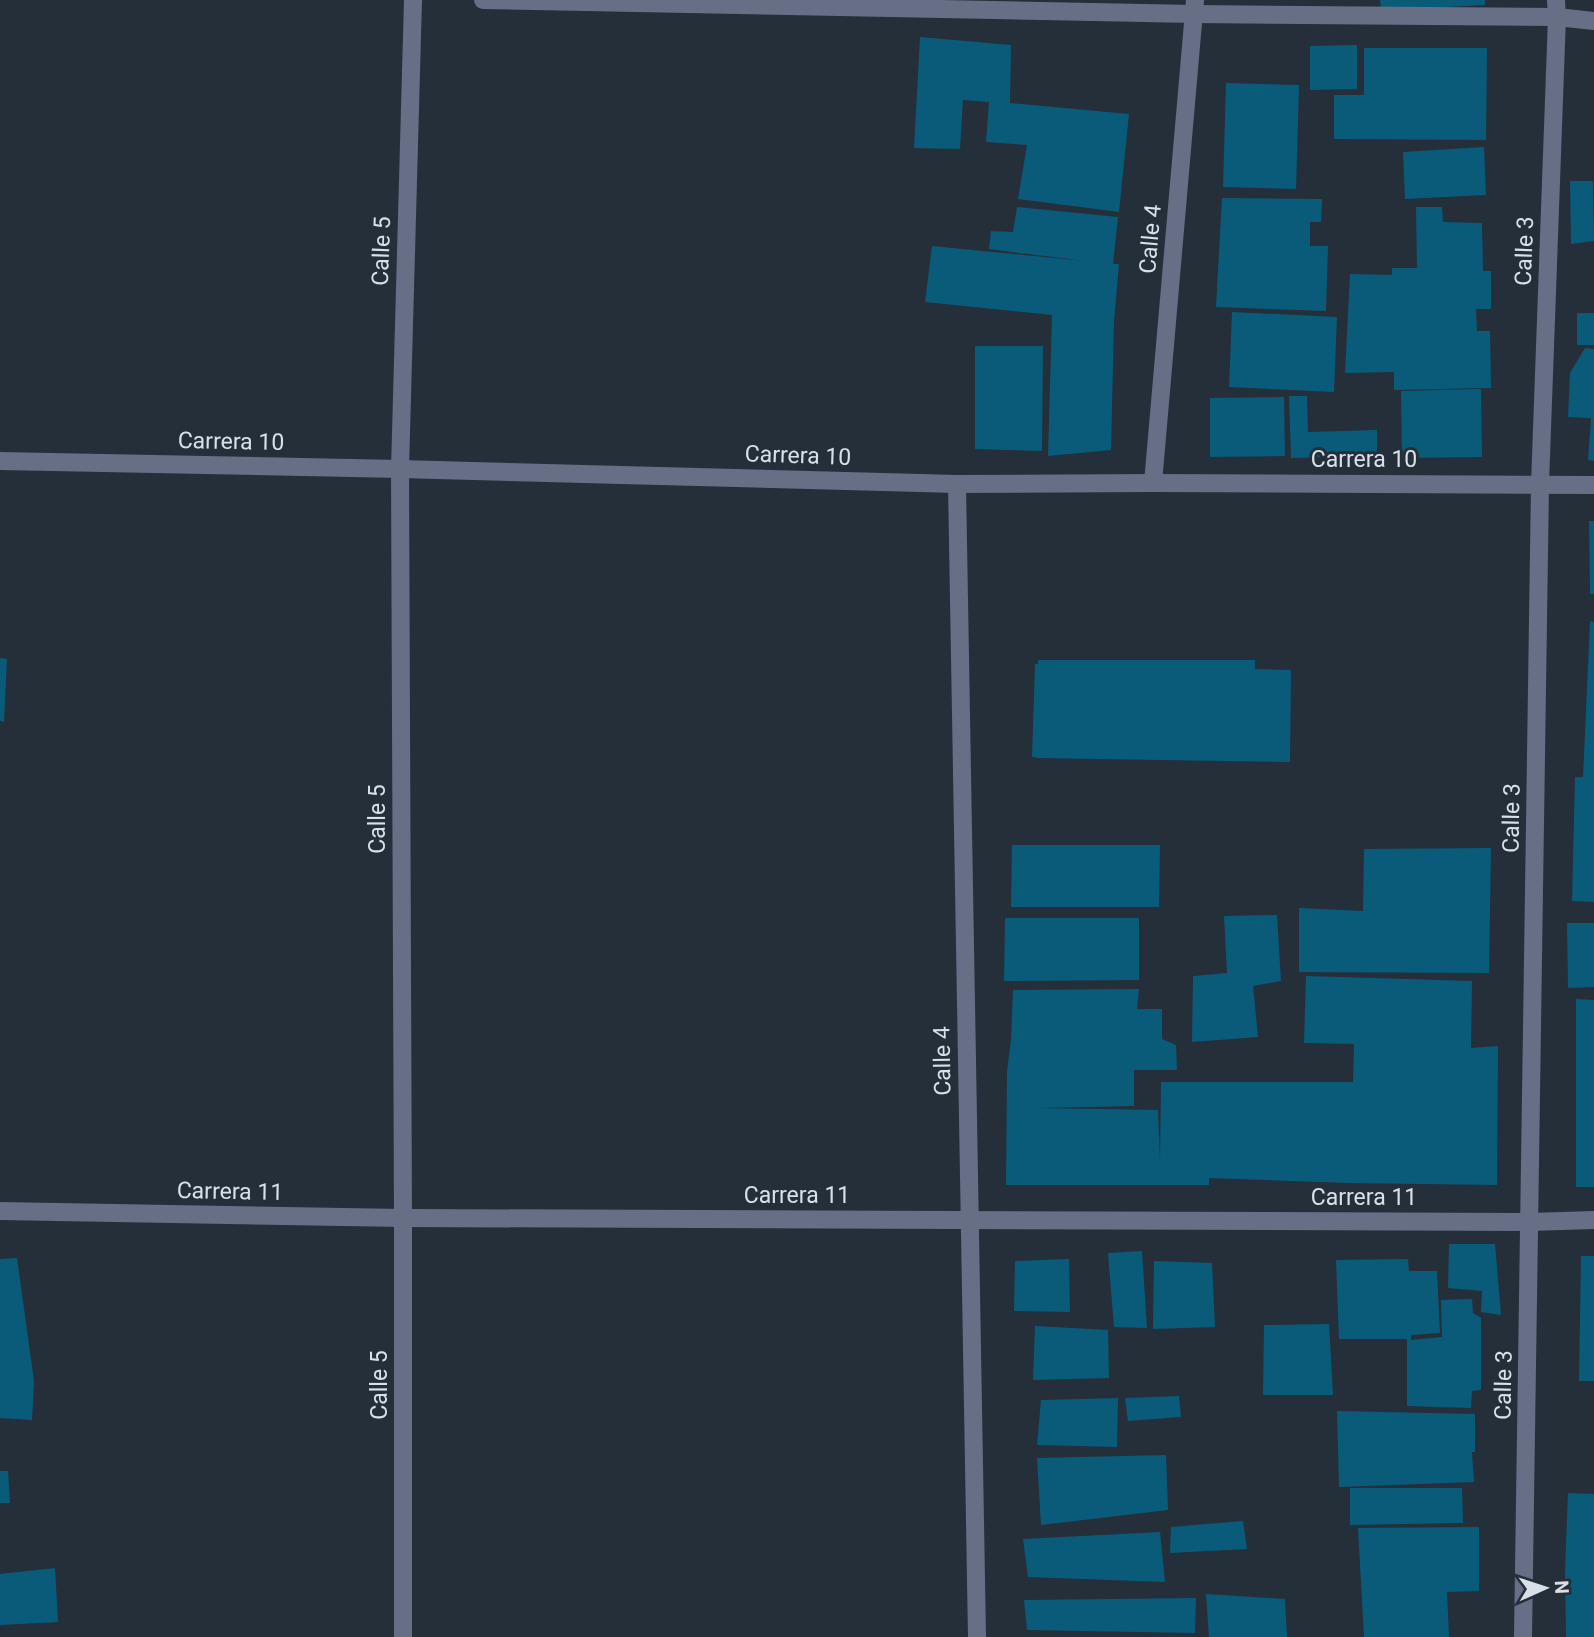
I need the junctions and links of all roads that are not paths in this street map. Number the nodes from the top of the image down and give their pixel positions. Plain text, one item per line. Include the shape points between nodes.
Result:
1 (412, 0) edge
2 (483, 0) edge
3 (1194, 7) edge
4 (1557, 9) edge
5 (1594, 21) edge
6 (0, 461) edge
7 (400, 469) junction
8 (1153, 483) junction
9 (957, 484) junction
10 (1540, 484) junction
11 (1594, 485) edge
12 (0, 1211) edge
13 (403, 1218) junction
14 (970, 1219) junction
15 (1594, 1220) edge
16 (1530, 1222) junction
17 (403, 1637) edge
18 (978, 1637) edge
19 (1523, 1637) edge

1 - 7 street, Calle 5
2 - 3 street
3 - 4 street
3 - 8 street, Calle 4
4 - 5 street
4 - 10 street, Calle 3
6 - 7 street, Carrera 10
7 - 9 street, Carrera 10
7 - 13 street, Calle 5
8 - 9 street, Carrera 10
8 - 10 street, Carrera 10
9 - 14 street, Calle 4
10 - 11 street, Carrera 10
10 - 16 street, Calle 3
12 - 13 street, Carrera 11
13 - 14 street, Carrera 11
13 - 17 street, Calle 5
14 - 16 street, Carrera 11
14 - 18 street, Calle 4
15 - 16 street, Carrera 11
16 - 19 street, Calle 3

